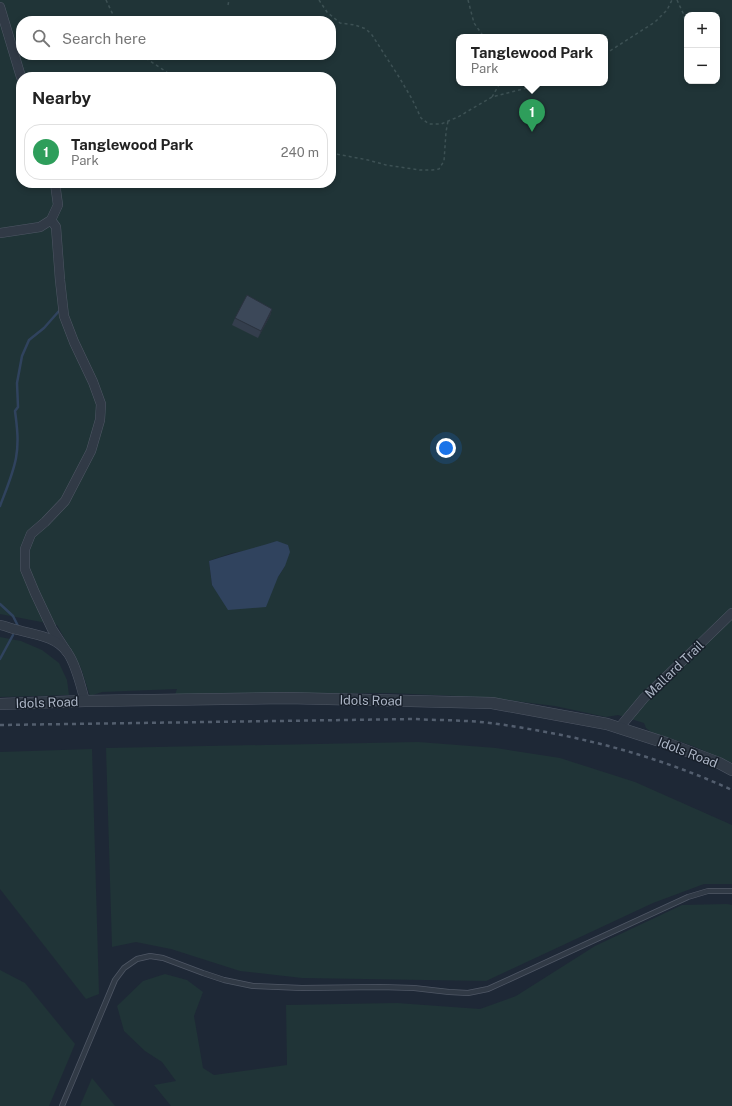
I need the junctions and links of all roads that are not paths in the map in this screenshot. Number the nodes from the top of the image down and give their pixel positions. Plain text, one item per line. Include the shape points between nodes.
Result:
1 (0, 7) edge
2 (16, 58) edge
3 (17, 60) edge
4 (20, 72) edge
5 (56, 188) edge
6 (51, 220) junction
7 (0, 233) edge
8 (732, 613) edge
9 (0, 625) edge
10 (67, 652) junction
11 (86, 701) junction
12 (0, 704) edge
13 (619, 728) junction
14 (732, 770) edge
15 (732, 891) edge
16 (62, 1106) edge

1 - 2 street
3 - 4 street
5 - 6 street via 58,205
6 - 7 street via 40,227
6 - 10 street via 56,227 64,316 100,404 100,420 91,451 65,501 31,534 25,549 25,569 52,629
8 - 13 street, Mallard Trail via 644,698
9 - 10 street via 51,639
10 - 11 street via 78,674
11 - 12 street, Idols Road
11 - 13 street, Idols Road via 287,698 492,703
13 - 14 street, Idols Road via 666,743
15 - 16 lane via 708,890 688,896 488,989 468,993 414,988 253,986 224,980 163,958 150,956 137,959 124,968 115,980

